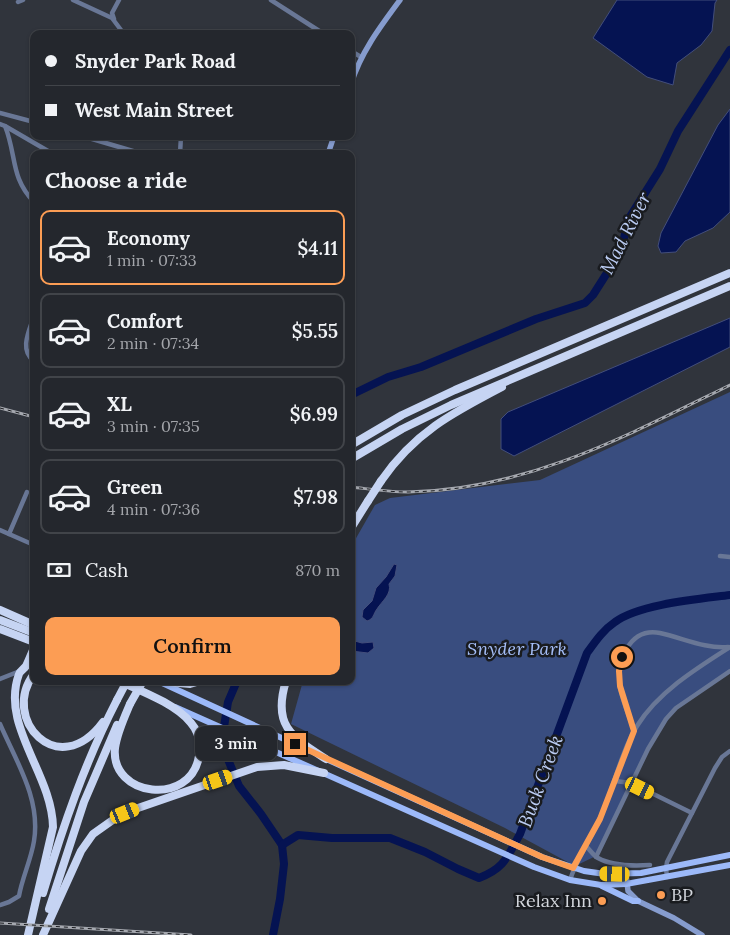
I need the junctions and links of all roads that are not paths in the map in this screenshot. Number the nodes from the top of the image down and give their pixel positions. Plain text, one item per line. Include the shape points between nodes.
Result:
1 (74, 0) edge
2 (119, 0) edge
3 (271, 0) edge
4 (400, 0) edge
5 (115, 21) junction
6 (121, 30) edge
7 (318, 30) edge
8 (355, 53) edge
9 (361, 57) junction
10 (355, 73) edge
11 (0, 113) edge
12 (30, 121) edge
13 (0, 124) edge
14 (5, 126) junction
15 (30, 140) edge
16 (30, 140) edge
17 (96, 140) edge
18 (49, 150) edge
19 (129, 150) edge
20 (30, 198) edge
21 (730, 273) edge
22 (730, 286) edge
23 (30, 332) edge
24 (30, 358) edge
25 (547, 363) junction
26 (355, 443) edge
27 (355, 457) edge
28 (27, 492) dead end
29 (355, 522) edge
30 (0, 530) edge
31 (9, 534) junction
32 (30, 543) edge
33 (720, 556) dead end
34 (730, 557) edge
35 (0, 610) edge
36 (0, 620) edge
37 (30, 623) edge
38 (0, 629) edge
39 (30, 631) edge
40 (30, 640) edge
41 (730, 647) edge
42 (30, 656) edge
43 (730, 671) edge
44 (20, 672) junction
45 (0, 679) edge
46 (30, 679) edge
47 (125, 685) edge
48 (128, 685) edge
49 (141, 685) edge
50 (165, 685) edge
51 (285, 685) edge
52 (118, 700) junction
53 (162, 701) junction
54 (130, 704) junction
55 (0, 724) edge
56 (634, 731) junction
57 (730, 751) edge
58 (326, 759) junction
59 (324, 773) junction
60 (615, 781) junction
61 (631, 784) junction
62 (692, 813) junction
63 (586, 846) junction
64 (730, 855) edge
65 (596, 857) junction
66 (650, 865) dead end
67 (730, 865) edge
68 (573, 868) junction
69 (666, 868) junction
70 (626, 874) junction
71 (667, 877) junction
72 (570, 880) junction
73 (626, 884) junction
74 (601, 885) junction
75 (638, 901) junction
76 (0, 905) edge
77 (29, 935) edge
78 (43, 935) edge
79 (702, 935) edge

1 - 5 street
2 - 5 street via 112,12
3 - 7 street
4 - 9 street
5 - 6 street
8 - 9 street
9 - 10 street
11 - 12 street
13 - 14 street
14 - 16 street
14 - 20 street via 15,173
15 - 18 street
17 - 19 street
21 - 26 highway via 455,390 402,415
22 - 25 highway
23 - 24 street via 26,348
25 - 27 highway via 427,416
25 - 29 highway, bridge via 432,427 407,449 381,481
28 - 31 street
30 - 31 street
31 - 32 street
33 - 34 street
35 - 37 highway
36 - 39 highway
38 - 40 highway
41 - 56 street via 660,698
41 - 56 street via 699,644 658,633 632,640 622,657 619,679
42 - 44 highway
43 - 61 street via 672,712 656,735
44 - 45 street
44 - 77 highway via 14,697 15,712 53,816 52,836
46 - 52 highway via 22,693 20,711 31,734 47,745 68,747 86,740
47 - 52 highway, bridge
48 - 53 highway
49 - 54 highway, bridge
50 - 58 main road
51 - 58 highway via 282,715 286,728
52 - 77 highway via 90,755 72,801
53 - 54 highway via 187,718 200,745 197,764 191,775 182,783 163,790 136,785 126,777 116,761 115,748
53 - 59 main road
54 - 78 highway via 84,802
55 - 76 street via 30,794 35,821 32,852 19,896
56 - 60 street
57 - 62 street via 718,762
58 - 68 main road
59 - 72 main road
59 - 78 highway via 284,765 253,768 125,813 99,829 86,843
60 - 61 street
60 - 63 street
61 - 62 street
61 - 65 street
62 - 69 street
63 - 65 street
63 - 68 street
64 - 69 main road
65 - 66 street via 624,864
67 - 71 main road
68 - 70 main road
68 - 72 street
69 - 70 main road
69 - 71 street
70 - 73 street
71 - 73 main road
72 - 74 main road
73 - 74 main road
73 - 75 street via 628,892
74 - 75 main road via 622,897
75 - 79 street

